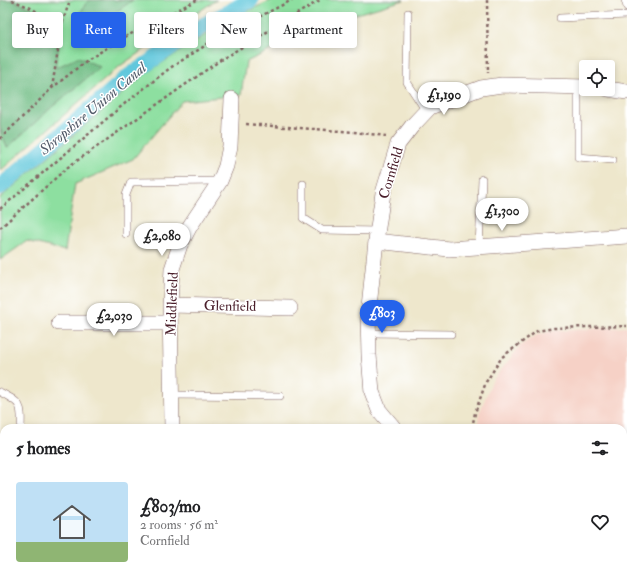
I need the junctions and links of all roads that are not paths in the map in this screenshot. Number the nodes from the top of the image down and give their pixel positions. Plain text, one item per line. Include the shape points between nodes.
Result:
1 (625, 0) edge
2 (627, 7) edge
3 (408, 13) dead end
4 (627, 15) edge
5 (560, 18) dead end
6 (579, 87) edge
7 (615, 90) edge
8 (627, 92) edge
9 (581, 96) edge
10 (232, 99) dead end
11 (426, 111) junction
12 (613, 160) dead end
13 (482, 179) dead end
14 (220, 181) junction
15 (303, 184) dead end
16 (126, 234) dead end
17 (377, 236) junction
18 (627, 236) edge
19 (479, 247) junction
20 (170, 305) junction
21 (290, 308) dead end
22 (59, 323) dead end
23 (170, 323) junction
24 (369, 333) junction
25 (452, 334) dead end
26 (0, 392) edge
27 (172, 395) junction
28 (280, 396) dead end
29 (21, 424) edge
30 (172, 424) edge
31 (391, 424) edge

1 - 2 lane
3 - 11 lane via 408,82
4 - 5 lane
6 - 11 street, Cornfield via 502,84 453,98
7 - 8 street
9 - 12 lane via 578,157
10 - 14 street, Middlefield via 230,146
11 - 17 street, Cornfield via 398,144 383,192
13 - 19 lane
14 - 16 lane via 131,182 126,195
14 - 20 street, Middlefield via 180,245 172,269
15 - 17 lane via 303,218 322,230
17 - 19 street via 449,249
17 - 24 street, Cornfield via 368,316
18 - 19 street
20 - 21 street, Glenfield
20 - 23 street, Middlefield
22 - 23 street
23 - 27 street, Middlefield
24 - 25 lane
24 - 31 street, Cornfield via 372,392 379,410
26 - 29 lane via 16,400 22,411
27 - 28 lane
27 - 30 street, Middlefield

